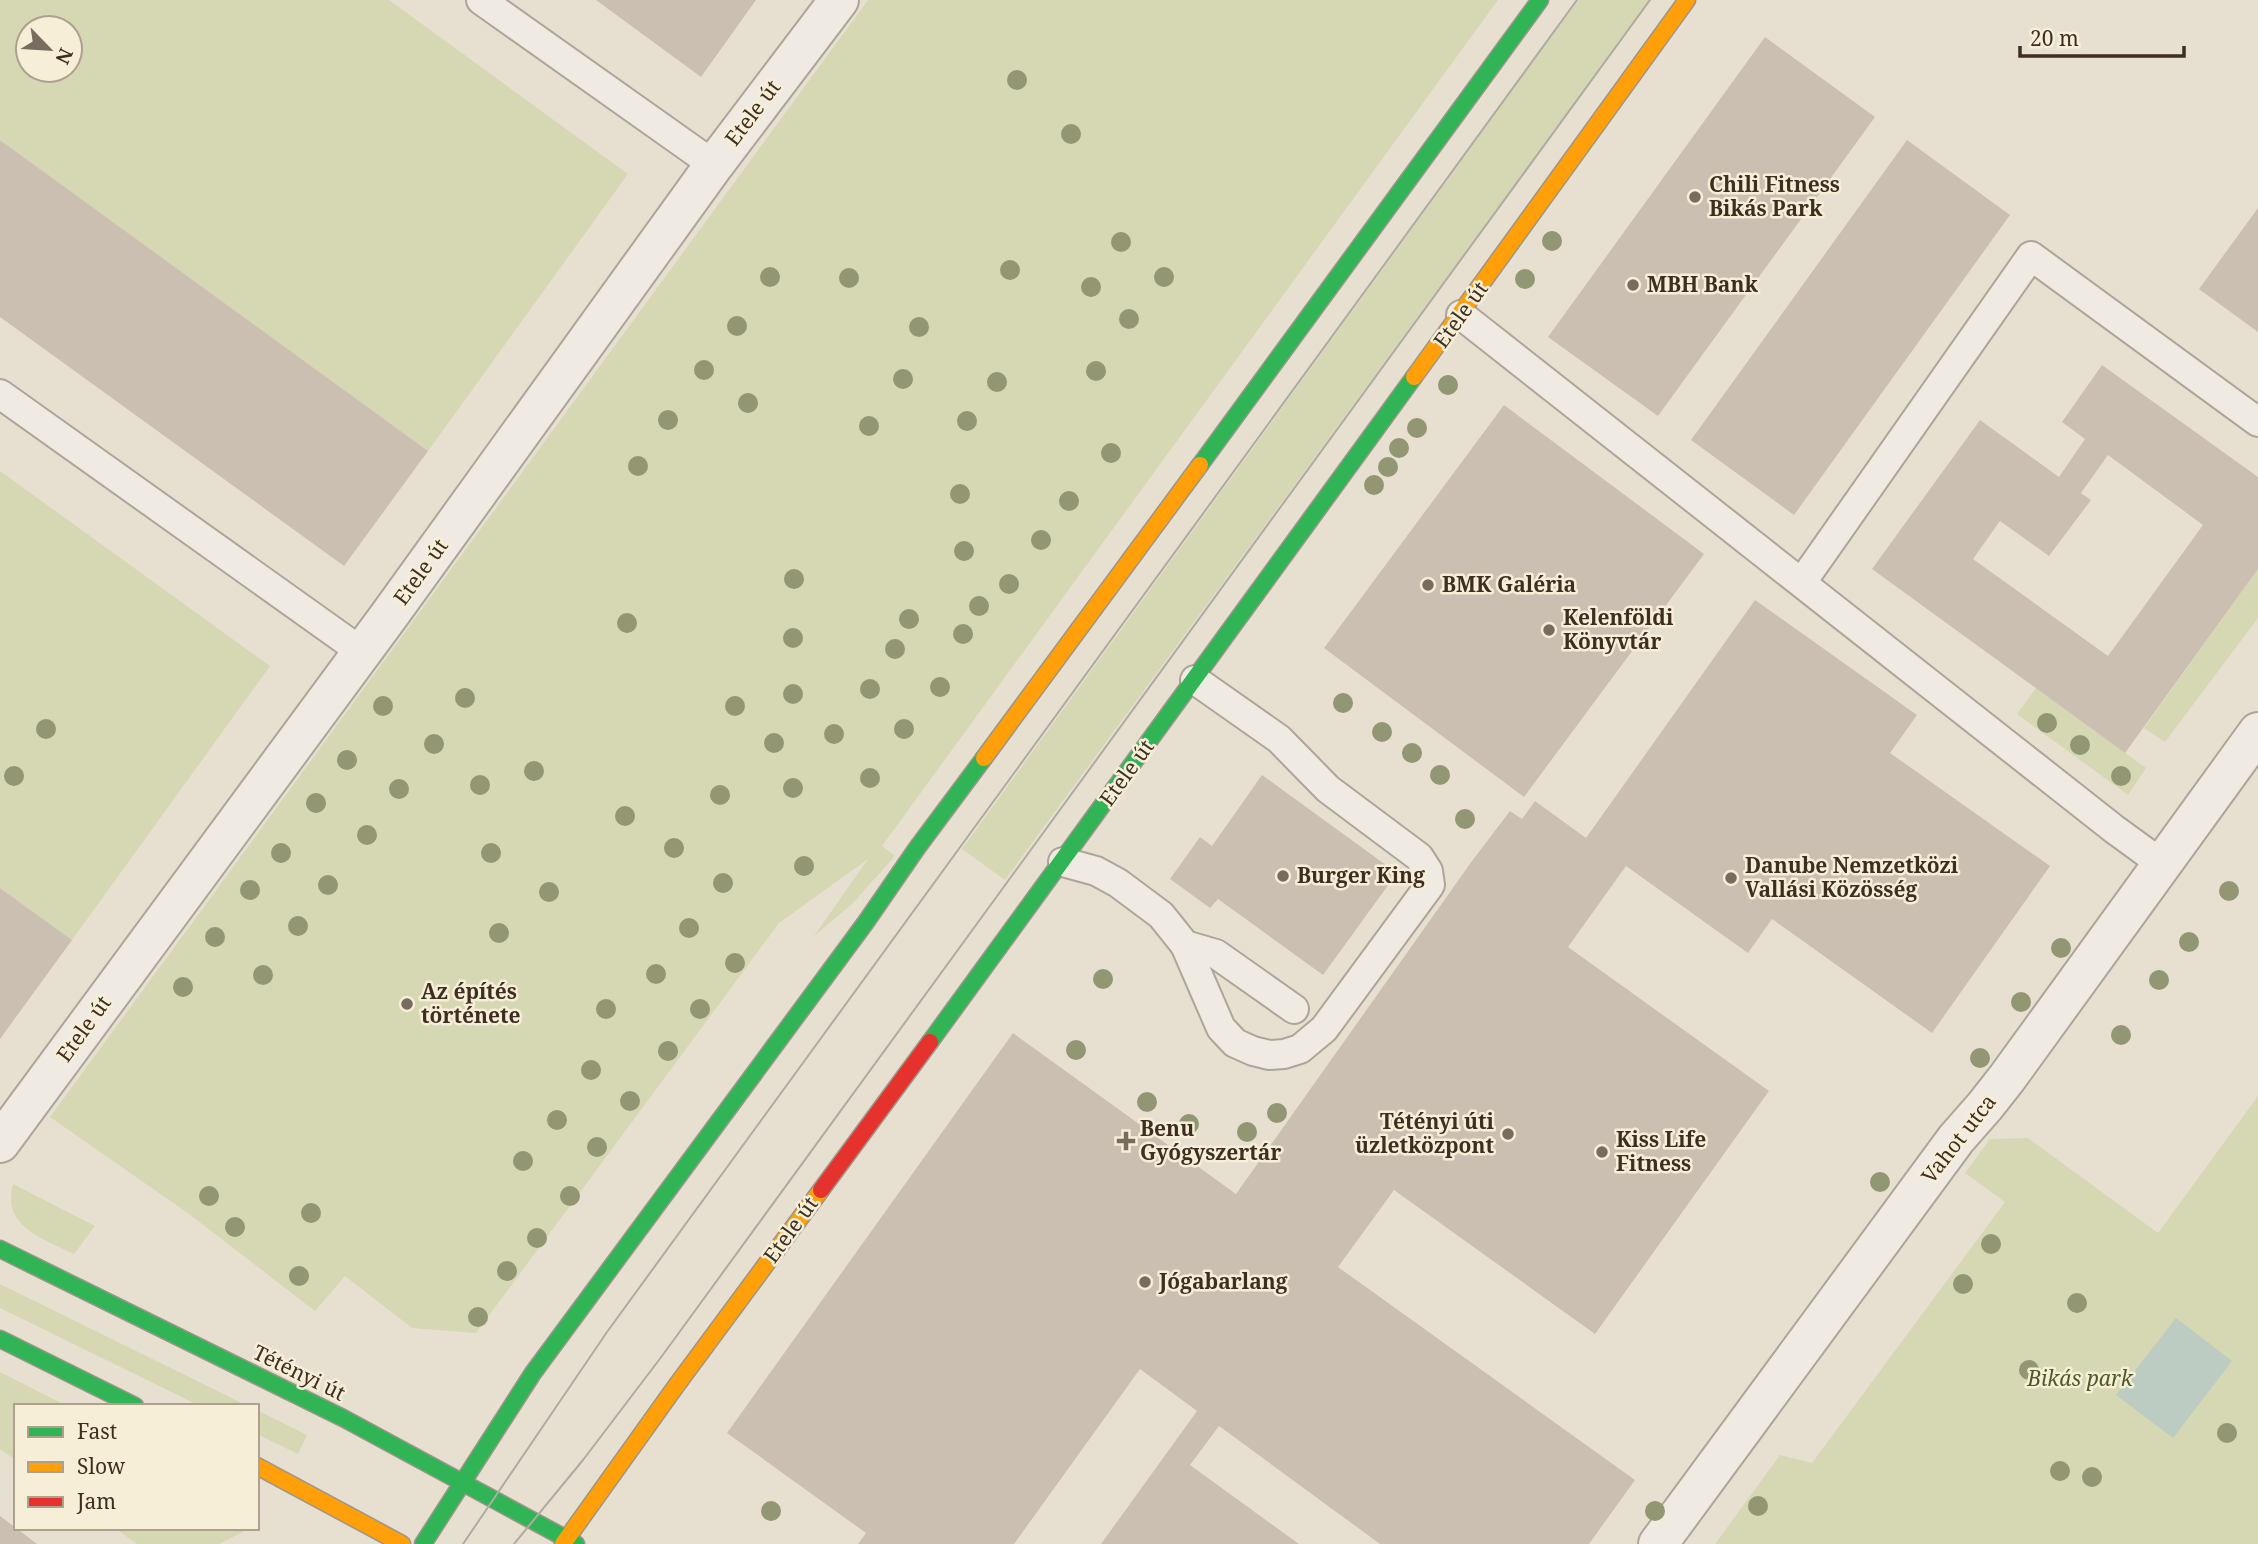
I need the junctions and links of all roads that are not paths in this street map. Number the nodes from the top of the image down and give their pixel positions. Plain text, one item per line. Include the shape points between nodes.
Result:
1 (481, 0) edge
2 (839, 0) edge
3 (1540, 0) edge
4 (1687, 0) edge
5 (714, 165) junction
6 (1461, 315) junction
7 (0, 394) edge
8 (2258, 422) edge
9 (1802, 582) junction
10 (362, 652) junction
11 (1195, 680) junction
12 (2258, 732) edge
13 (1063, 862) junction
14 (2162, 864) junction
15 (1185, 945) junction
16 (1294, 1009) dead end
17 (0, 1143) edge
18 (0, 1249) edge
19 (0, 1339) edge
20 (131, 1404) edge
21 (259, 1467) edge
22 (462, 1483) junction
23 (569, 1542) edge
24 (402, 1544) edge
25 (423, 1544) edge
26 (1658, 1544) edge

1 - 5 lane
2 - 5 street, Etele út
3 - 22 main road via 533,1373
4 - 6 main road, Etele út
5 - 10 street, Etele út
6 - 9 lane
6 - 11 main road, Etele út
7 - 10 lane
8 - 9 lane via 2031,256
9 - 14 lane
10 - 17 street, Etele út
11 - 13 main road, Etele út
11 - 15 lane via 1279,739 1328,789 1419,857 1430,885 1324,1029 1300,1049 1284,1054 1269,1055 1235,1044 1221,1028
12 - 14 street, Vahot utca
13 - 15 lane via 1118,883 1161,915
13 - 23 main road, Etele út via 676,1386
14 - 26 street, Vahot utca
15 - 16 lane via 1216,954
18 - 22 main road, Tétényi út via 343,1418
19 - 20 main road
21 - 24 main road
22 - 23 main road, Tétényi út
22 - 25 main road

